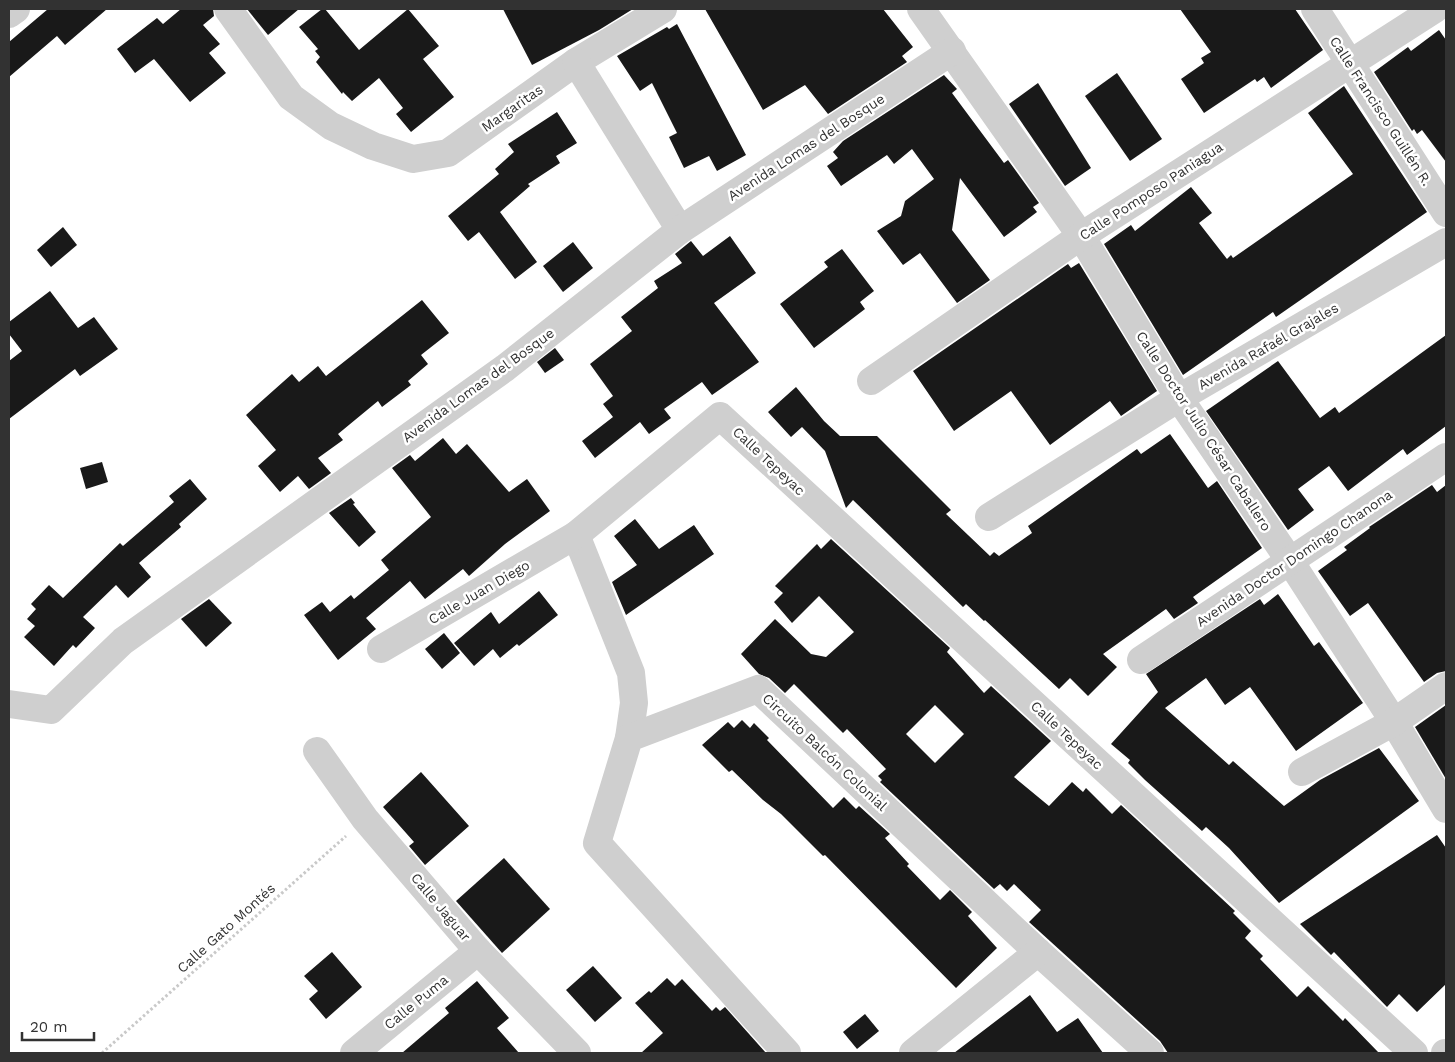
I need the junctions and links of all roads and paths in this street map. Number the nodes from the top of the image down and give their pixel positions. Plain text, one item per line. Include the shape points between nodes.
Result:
1 (16, 9) edge
2 (228, 9) edge
3 (664, 9) edge
4 (920, 9) edge
5 (1315, 9) edge
6 (1435, 9) edge
7 (9, 14) edge
8 (952, 51) junction
9 (576, 62) junction
10 (1350, 64) junction
11 (1446, 213) edge
12 (680, 230) junction
13 (1081, 236) junction
14 (1446, 242) edge
15 (871, 381) dead end
16 (1179, 398) junction
17 (720, 416) joint
18 (1446, 457) edge
19 (989, 517) dead end
20 (576, 535) junction
21 (1290, 561) junction
22 (381, 648) dead end
23 (1141, 660) dead end
24 (1446, 686) edge
25 (9, 704) edge
26 (1394, 722) junction
27 (629, 738) junction
28 (317, 751) dead end
29 (1302, 772) dead end
30 (1446, 809) edge
31 (366, 819) junction
32 (478, 951) junction
33 (1038, 952) junction
34 (102, 1053) edge
35 (354, 1053) edge
36 (578, 1053) edge
37 (787, 1053) edge
38 (913, 1053) edge
39 (1150, 1053) edge
40 (1414, 1053) edge

1 - 7 street
2 - 9 street, Margaritas via 291,97 331,126 372,146 413,159 448,153
3 - 9 street, Margaritas
4 - 8 street, Calle Doctor Julio César Caballero
5 - 10 street, Calle Francisco Guillén R.
6 - 10 street, Calle Pomposo Paniagua
8 - 12 street, Avenida Lomas del Bosque
8 - 13 street, Calle Doctor Julio César Caballero
9 - 12 street
10 - 11 street, Calle Francisco Guillén R.
10 - 13 street, Calle Pomposo Paniagua
12 - 25 street, Avenida Lomas del Bosque via 505,368 123,641 51,710
13 - 15 street, Calle Pomposo Paniagua
13 - 16 street, Calle Doctor Julio César Caballero
14 - 16 street, Avenida Rafaél Grajales
16 - 19 street, Avenida Rafaél Grajales
16 - 21 street, Calle Doctor Julio César Caballero
17 - 20 street, Calle Juan Diego
17 - 40 street, Calle Tepeyac
18 - 21 street, Avenida Doctor Domingo Chanona
20 - 22 street, Calle Juan Diego
20 - 27 street via 631,673 634,703
21 - 23 street, Avenida Doctor Domingo Chanona
21 - 26 street, Calle Doctor Julio César Caballero
24 - 26 street
26 - 29 street
26 - 30 street, Calle Doctor Julio César Caballero
27 - 33 street, Circuito Balcón Colonial via 758,689
27 - 37 street via 597,844
28 - 31 street, Calle Jaguar
31 - 32 street, Calle Jaguar
31 - 34 path, Calle Gato Montés
32 - 35 street, Calle Puma
32 - 36 street, Calle Jaguar
33 - 38 street
33 - 39 street, Circuito Balcón Colonial

